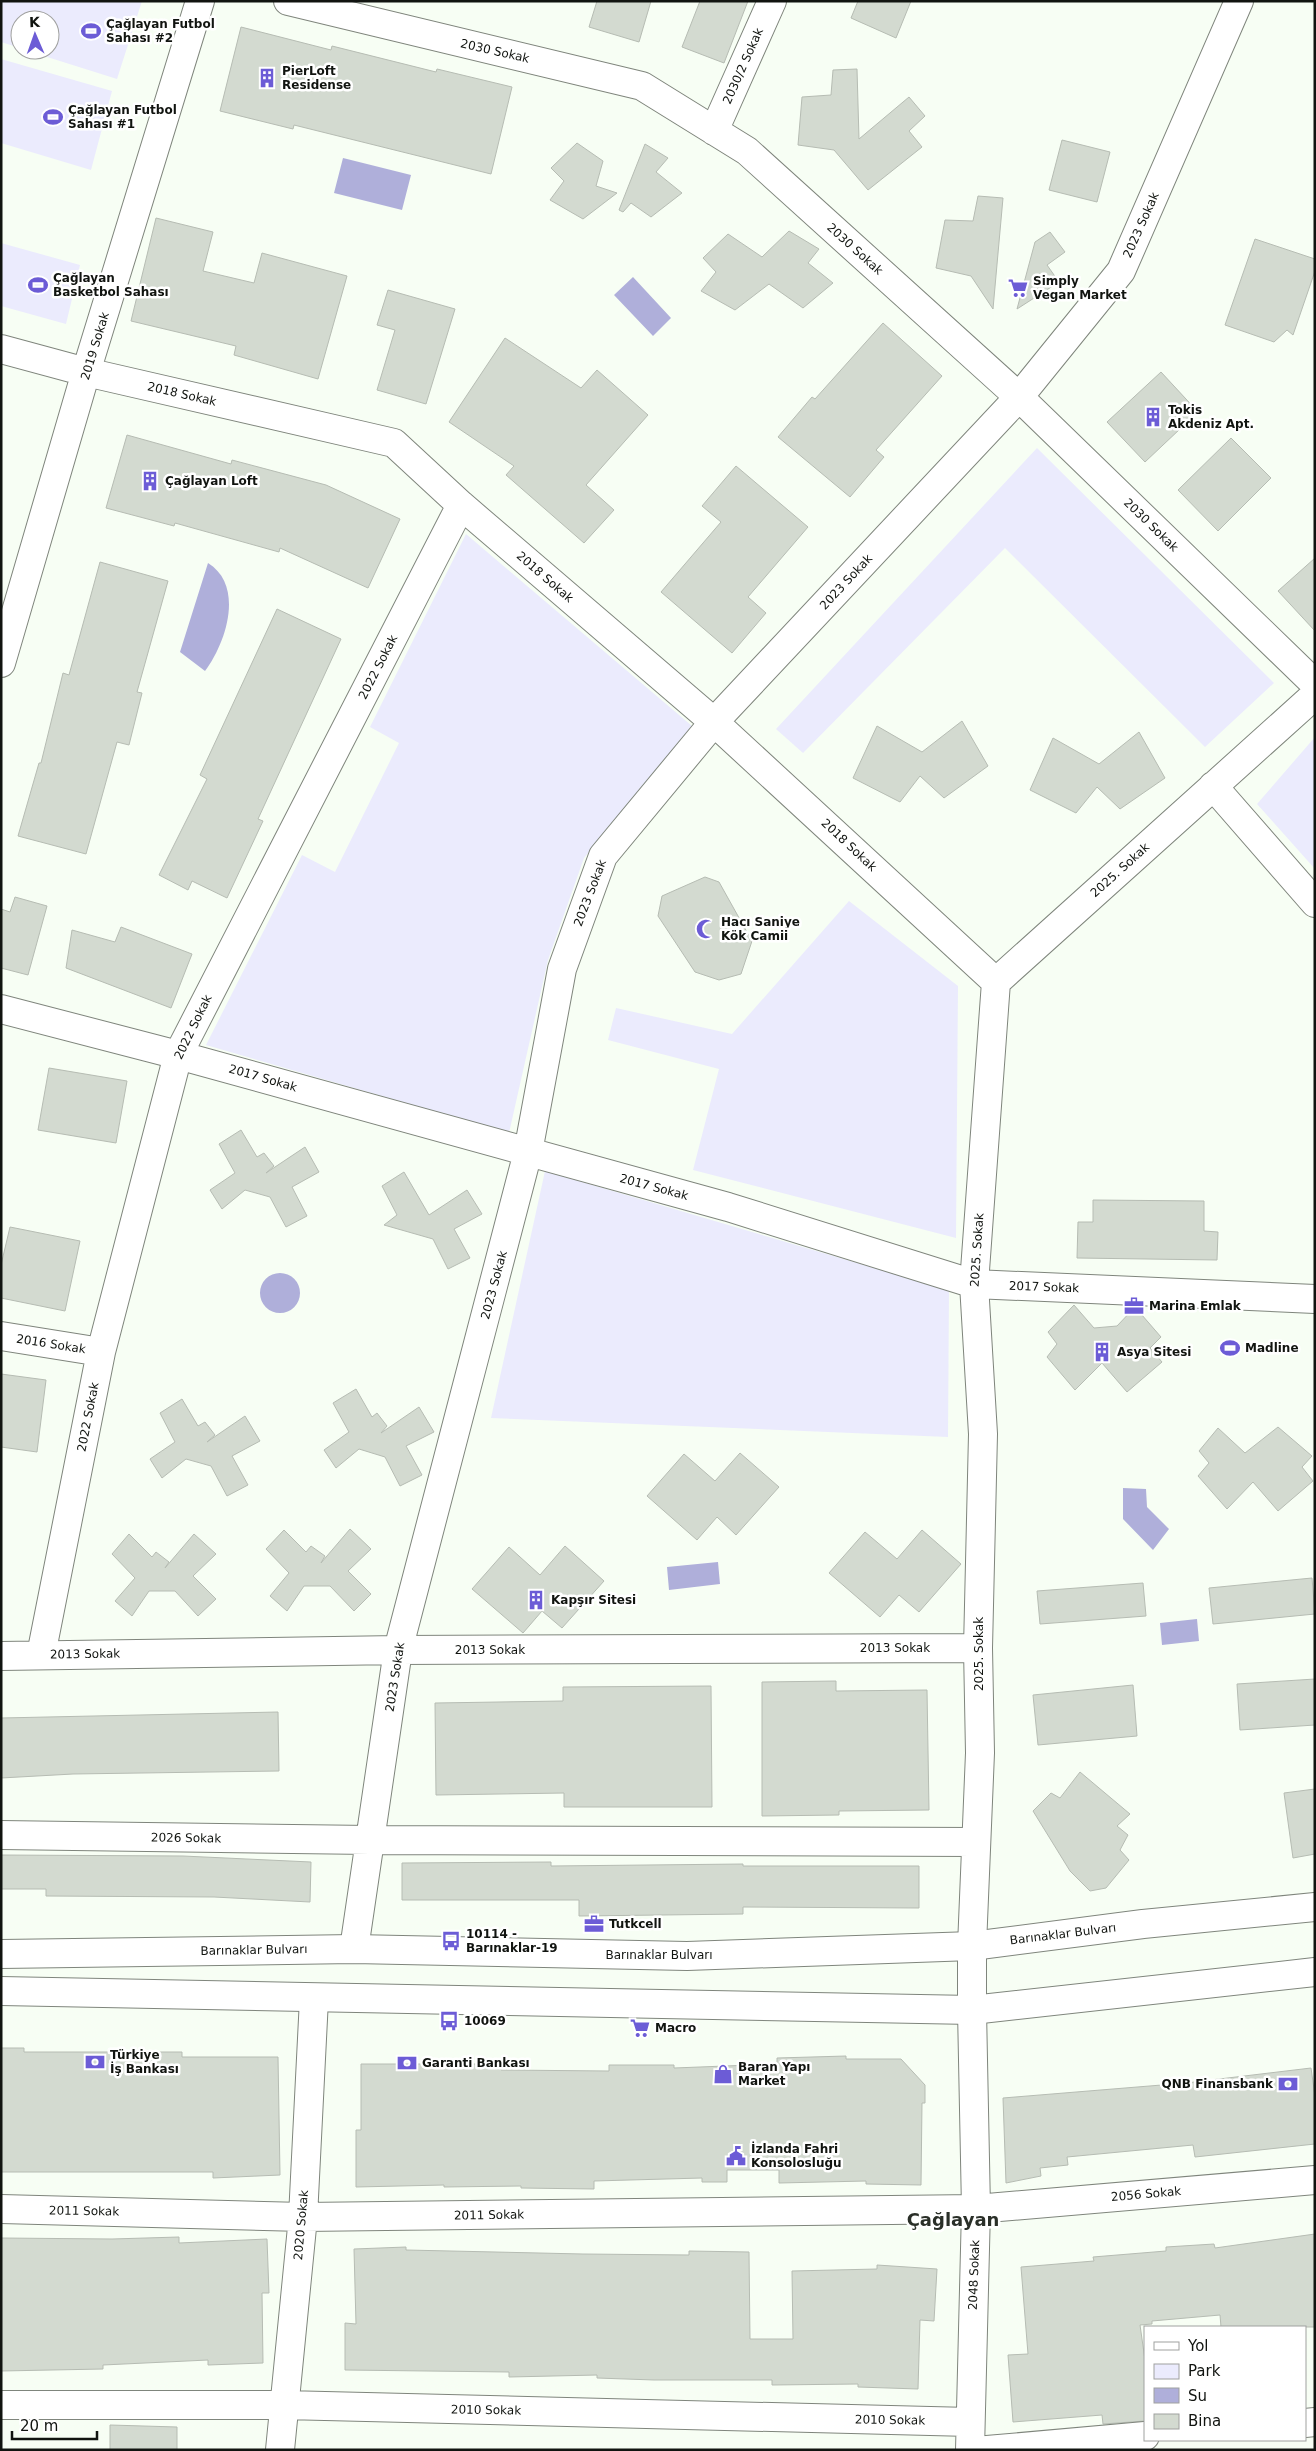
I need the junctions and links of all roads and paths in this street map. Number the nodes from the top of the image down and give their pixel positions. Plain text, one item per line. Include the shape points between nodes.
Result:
1 (200, 1) edge
2 (288, 1) edge
3 (772, 1) edge
4 (1238, 1) edge
5 (714, 131) junction
6 (1, 349) edge
7 (86, 372) junction
8 (1019, 397) junction
9 (461, 505) junction
10 (1, 663) edge
11 (1315, 684) edge
12 (1315, 695) edge
13 (714, 722) junction
14 (1213, 786) junction
15 (1315, 903) edge
16 (996, 982) junction
17 (1, 1009) edge
18 (178, 1055) junction
19 (528, 1152) junction
20 (974, 1284) junction
21 (1315, 1299) edge
22 (1, 1336) edge
23 (101, 1352) junction
24 (978, 1648) junction
25 (398, 1650) junction
26 (41, 1655) junction
27 (1, 1656) edge
28 (1, 1836) edge
29 (370, 1840) junction
30 (976, 1842) junction
31 (1315, 1907) edge
32 (972, 1946) junction
33 (354, 1949) junction
34 (1, 1954) edge
35 (1315, 1972) edge
36 (1, 1991) edge
37 (314, 1999) junction
38 (972, 2010) junction
39 (1315, 2180) edge
40 (1, 2209) edge
41 (976, 2209) junction
42 (303, 2217) junction
43 (1, 2405) edge
44 (284, 2405) junction
45 (970, 2422) junction
46 (1144, 2436) edge
47 (280, 2450) edge
48 (970, 2450) edge
49 (987, 2450) edge

1 - 7 street, 2019 Sokak
2 - 5 street, 2030 Sokak via 642,86
3 - 5 street, 2030/2 Sokak
4 - 8 street, 2023 Sokak via 1121,270
5 - 8 street, 2030 Sokak via 746,151
6 - 7 street, 2018 Sokak
7 - 9 street, 2018 Sokak via 394,443
7 - 10 street, 2019 Sokak
8 - 11 street, 2030 Sokak
8 - 13 street, 2023 Sokak
9 - 13 street, 2018 Sokak
9 - 18 street, 2022 Sokak
12 - 14 street, 2025. Sokak
13 - 16 street, 2018 Sokak
13 - 19 street, 2023 Sokak via 603,856 562,969
14 - 15 street
14 - 16 street, 2025. Sokak
16 - 20 street, 2025. Sokak
17 - 18 street, 2017 Sokak
18 - 19 street, 2017 Sokak
18 - 23 street, 2022 Sokak
19 - 20 street, 2017 Sokak via 728,1207
19 - 25 street, 2023 Sokak
20 - 21 street, 2017 Sokak
20 - 24 street, 2025. Sokak via 983,1434
22 - 23 street, 2016 Sokak
23 - 26 street, 2022 Sokak
24 - 25 street, 2013 Sokak
24 - 30 street, 2025. Sokak via 980,1753
25 - 26 street, 2013 Sokak
25 - 29 street, 2023 Sokak
26 - 27 street, 2013 Sokak
28 - 29 street, 2026 Sokak
29 - 30 street, 2026 Sokak
29 - 33 street, 2023 Sokak
30 - 32 street, 2025. Sokak
31 - 32 street, Barınaklar Bulvarı
32 - 33 street, Barınaklar Bulvarı via 687,1956
32 - 38 street, 2025. Sokak
33 - 34 street, Barınaklar Bulvarı
35 - 38 street
36 - 37 street
37 - 38 street
37 - 42 street, 2020 Sokak
38 - 41 street, 2048 Sokak
39 - 41 street, 2056 Sokak
40 - 42 street, 2011 Sokak
41 - 42 street, 2011 Sokak
41 - 45 street, 2048 Sokak
42 - 44 street, 2020 Sokak
43 - 44 street, 2010 Sokak
44 - 45 street, 2010 Sokak
44 - 47 street, 2020 Sokak
45 - 48 street, 2048 Sokak
46 - 49 street

